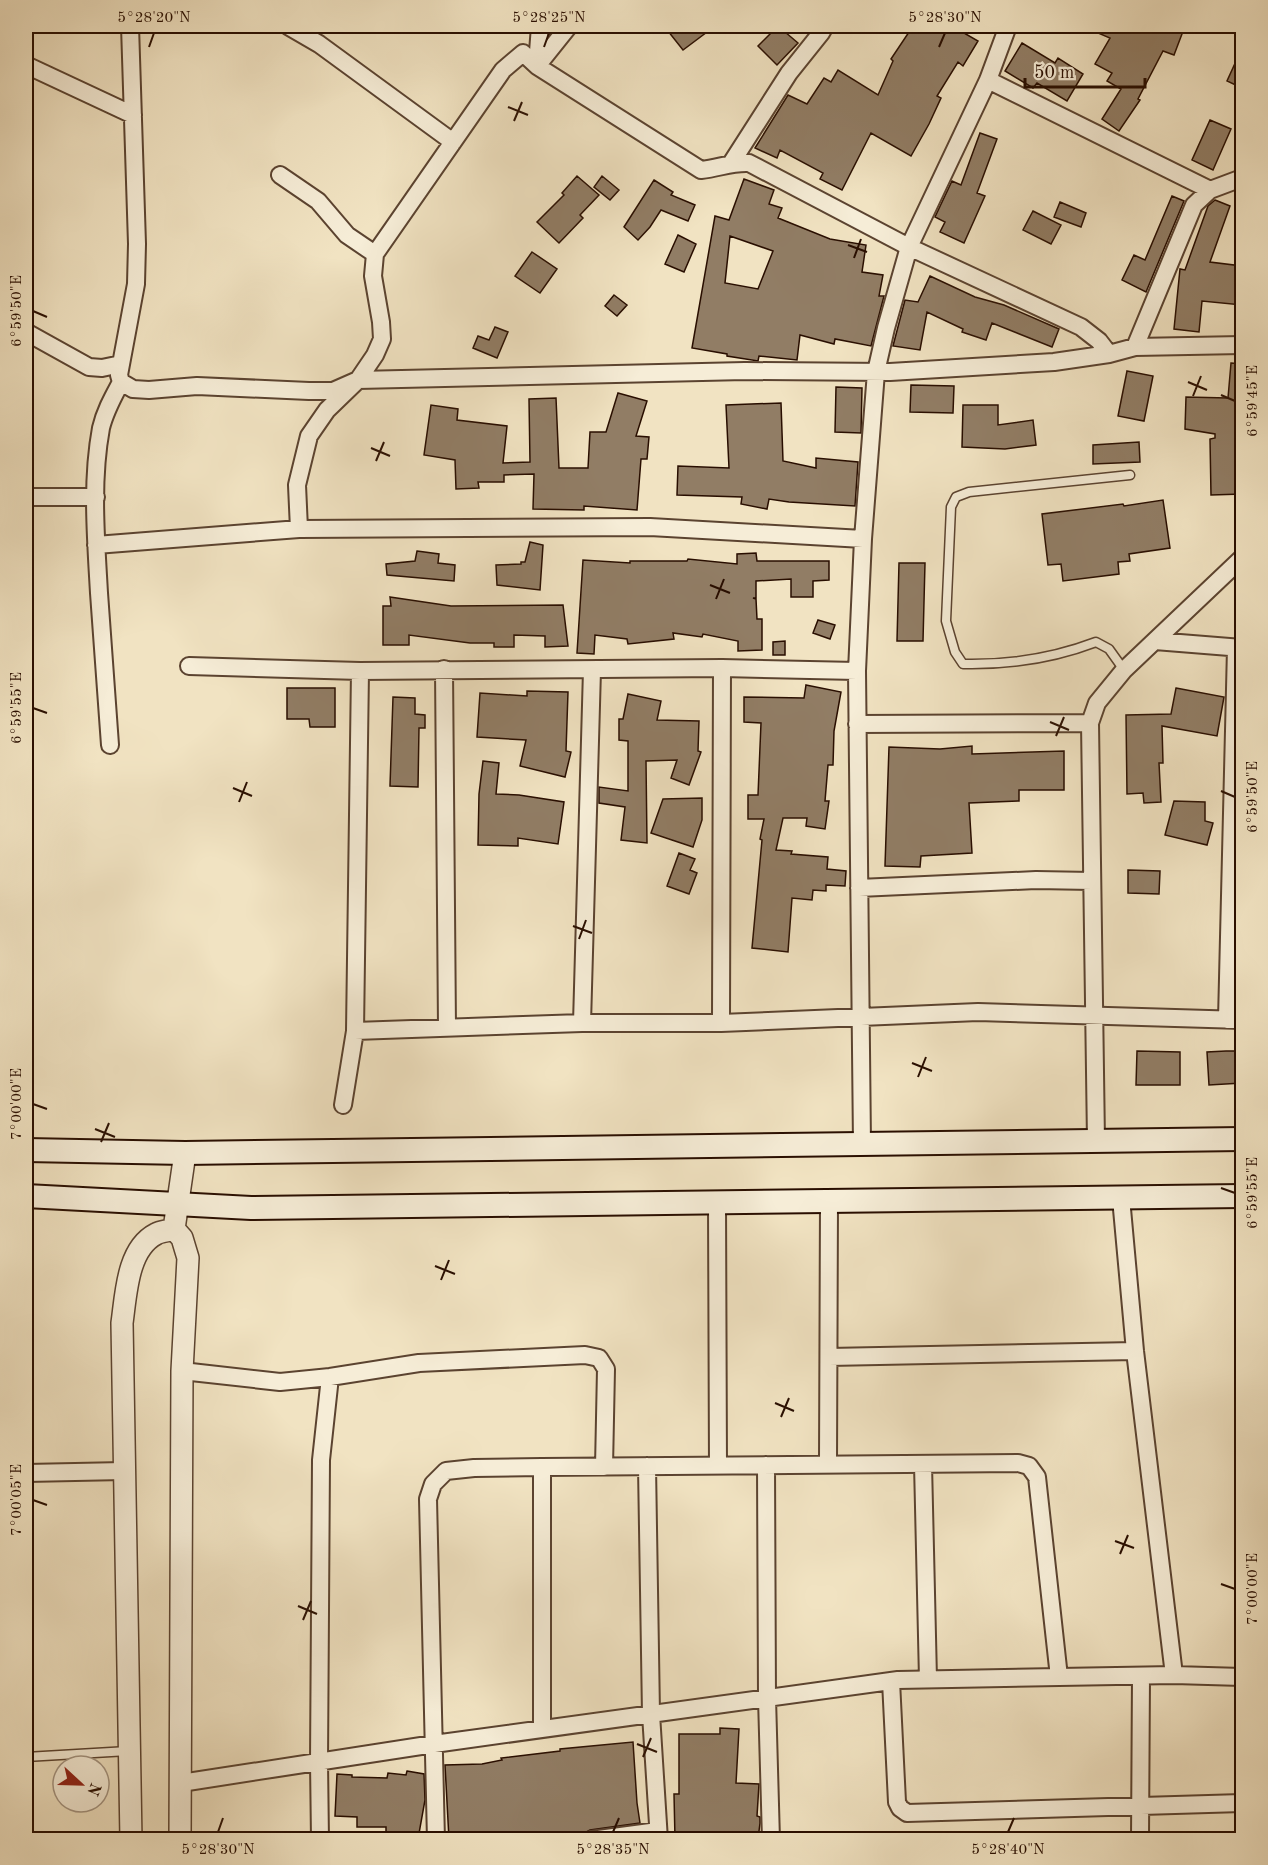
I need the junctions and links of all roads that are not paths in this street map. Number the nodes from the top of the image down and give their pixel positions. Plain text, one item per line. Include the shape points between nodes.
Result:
1 (130, 26) edge
2 (288, 26) edge
3 (540, 26) edge
4 (569, 26) edge
5 (1008, 26) edge
6 (819, 28) edge
7 (26, 65) edge
8 (537, 66) junction
9 (988, 80) junction
10 (133, 114) junction
11 (453, 142) junction
12 (732, 162) junction
13 (280, 175) dead end
14 (1242, 178) edge
15 (1210, 190) junction
16 (909, 247) junction
17 (375, 254) junction
18 (26, 332) edge
19 (1242, 345) edge
20 (1135, 347) junction
21 (1109, 354) junction
22 (121, 364) junction
23 (876, 372) junction
24 (358, 380) junction
25 (121, 382) junction
26 (1130, 475) dead end
27 (26, 497) edge
28 (96, 497) junction
29 (299, 529) junction
30 (863, 539) junction
31 (96, 545) junction
32 (1242, 558) edge
33 (1155, 641) junction
34 (1239, 648) edge
35 (189, 666) dead end
36 (722, 668) junction
37 (444, 669) junction
38 (592, 670) junction
39 (1124, 670) junction
40 (360, 671) junction
41 (857, 671) junction
42 (1090, 723) junction
43 (857, 724) junction
44 (110, 745) dead end
45 (1092, 881) junction
46 (859, 888) junction
47 (1093, 1015) junction
48 (861, 1018) junction
49 (1235, 1020) edge
50 (582, 1023) junction
51 (721, 1023) junction
52 (447, 1028) junction
53 (355, 1031) junction
54 (343, 1105) dead end
55 (1242, 1138) edge
56 (1096, 1141) junction
57 (862, 1144) junction
58 (26, 1150) edge
59 (186, 1154) junction
60 (26, 1196) edge
61 (1242, 1196) edge
62 (1121, 1198) junction
63 (829, 1202) junction
64 (717, 1203) junction
65 (178, 1205) junction
66 (174, 1229) junction
67 (1135, 1351) junction
68 (829, 1357) junction
69 (182, 1371) junction
70 (330, 1377) junction
71 (828, 1464) junction
72 (923, 1464) junction
73 (766, 1465) junction
74 (647, 1466) junction
75 (718, 1466) junction
76 (542, 1467) junction
77 (604, 1467) junction
78 (124, 1471) junction
79 (26, 1473) edge
80 (1174, 1675) junction
81 (1142, 1676) junction
82 (1059, 1677) junction
83 (1242, 1677) edge
84 (928, 1679) junction
85 (891, 1681) junction
86 (767, 1698) junction
87 (651, 1714) junction
88 (542, 1729) junction
89 (434, 1744) junction
90 (129, 1750) junction
91 (26, 1757) edge
92 (319, 1762) junction
93 (181, 1783) junction
94 (1242, 1803) edge
95 (1140, 1805) junction
96 (658, 1835) edge
97 (131, 1839) edge
98 (180, 1839) edge
99 (320, 1839) edge
100 (436, 1839) edge
101 (591, 1839) edge
102 (771, 1839) edge
103 (1140, 1839) edge

1 - 10 street
2 - 11 street via 319,44
3 - 8 street
4 - 8 street
5 - 9 street
6 - 12 street
7 - 10 street
8 - 11 street via 523,53 503,70
8 - 12 street via 701,170 721,168
9 - 15 street
9 - 16 street
10 - 22 street via 136,284
11 - 17 street
12 - 16 street via 750,163
13 - 17 street via 318,201 347,235
14 - 15 street
15 - 20 street via 1194,205
16 - 21 street via 1081,327
16 - 23 street
17 - 24 street via 373,276 382,339
18 - 22 street via 89,367
19 - 20 street
20 - 21 street
21 - 23 street via 1054,362
22 - 25 street
23 - 24 street via 733,371
23 - 30 street
24 - 25 street via 333,391 197,386 149,390 133,389
24 - 29 street via 327,410 309,436 297,485
25 - 28 street via 102,427
26 - 39 lane via 969,492 956,497 951,507 946,611 955,652 963,664 1028,660 1096,642 1109,649
27 - 28 street
28 - 31 street
29 - 30 street via 650,527
29 - 31 street
30 - 41 street
31 - 44 street
32 - 33 street
33 - 34 street
33 - 39 street
34 - 49 street
35 - 40 street
36 - 38 street
36 - 41 street
36 - 51 street
37 - 38 street
37 - 40 street
37 - 52 street
38 - 50 street
39 - 42 street via 1097,703
40 - 53 street
41 - 43 street
42 - 43 street
42 - 45 street
43 - 46 street
45 - 46 street
45 - 47 street
46 - 48 street
47 - 48 street via 978,1012
47 - 49 street
47 - 56 street
48 - 51 street
48 - 57 street
50 - 51 street
50 - 52 street
52 - 53 street
53 - 54 street
55 - 56 main road
56 - 57 main road
57 - 59 main road
58 - 59 main road
59 - 65 street
60 - 65 main road
61 - 62 main road
62 - 63 main road
62 - 67 street
63 - 64 main road
63 - 68 street
64 - 65 main road via 251,1208
64 - 75 street
65 - 66 street
66 - 69 street via 182,1238 188,1258
66 - 78 street via 145,1242 129,1280 122,1323
67 - 68 street
67 - 80 street
68 - 71 street
69 - 70 street via 280,1382
69 - 93 street
70 - 77 street via 419,1363 585,1355 598,1358 606,1369
70 - 92 street via 321,1460
71 - 72 street
71 - 73 street
72 - 82 street via 1018,1463 1029,1466 1037,1477
72 - 84 street
73 - 75 street
73 - 86 street
74 - 75 street
74 - 77 street
74 - 87 street
76 - 77 street
76 - 88 street
76 - 89 street via 446,1472 433,1484 428,1499
78 - 79 street
78 - 90 street
80 - 81 street
80 - 83 street
81 - 82 street
81 - 95 street
82 - 84 street
84 - 85 street
85 - 86 street
85 - 95 street via 897,1802 907,1813
86 - 87 street
86 - 102 street
87 - 88 street
87 - 96 street
88 - 89 street
89 - 92 street
89 - 100 street
90 - 91 lane
90 - 97 street
92 - 93 street
92 - 99 street
93 - 98 street
94 - 95 street
95 - 103 street
96 - 101 street

